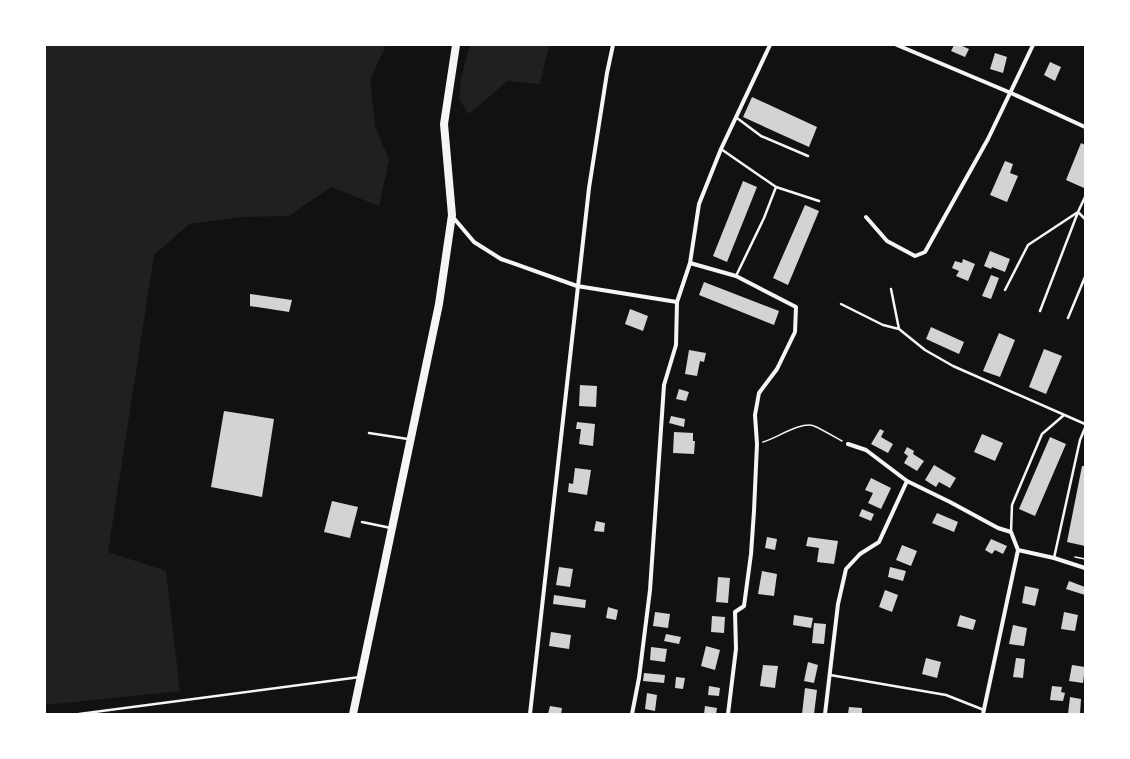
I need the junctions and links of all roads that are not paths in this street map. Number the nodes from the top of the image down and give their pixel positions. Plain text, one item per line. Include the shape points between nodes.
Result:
1 (456, 45) edge
2 (613, 45) edge
3 (770, 45) edge
4 (897, 45) edge
5 (1033, 45) edge
6 (1011, 93) junction
7 (737, 118) junction
8 (1085, 127) edge
9 (721, 149) junction
10 (808, 156) dead end
11 (776, 187) junction
12 (1085, 197) edge
13 (819, 200) dead end
14 (1078, 212) junction
15 (452, 215) junction
16 (866, 218) dead end
17 (1085, 219) edge
18 (690, 263) junction
19 (736, 276) junction
20 (1085, 277) edge
21 (577, 286) junction
22 (891, 289) dead end
23 (1005, 290) dead end
24 (676, 302) junction
25 (841, 304) dead end
26 (1040, 311) dead end
27 (1068, 318) dead end
28 (899, 329) junction
29 (1064, 414) junction
30 (1085, 424) edge
31 (1085, 428) edge
32 (369, 433) dead end
33 (411, 439) junction
34 (848, 444) road end
35 (907, 481) junction
36 (362, 522) dead end
37 (392, 528) junction
38 (1011, 532) junction
39 (1018, 550) junction
40 (1054, 558) junction
41 (1085, 568) edge
42 (830, 675) junction
43 (361, 677) junction
44 (984, 712) edge
45 (79, 714) edge
46 (353, 714) edge
47 (530, 714) edge
48 (632, 714) edge
49 (728, 714) edge
50 (825, 714) edge

1 - 15 main road via 444,124
2 - 21 street via 606,73
3 - 7 street
4 - 6 street
5 - 6 street
6 - 8 street
6 - 16 street via 925,252 915,256 887,241
7 - 9 street
7 - 10 lane via 761,136
9 - 11 lane
9 - 18 street via 699,204
11 - 13 lane
11 - 19 lane
12 - 14 lane
14 - 17 lane
14 - 23 lane via 1028,245
14 - 26 lane
15 - 21 street via 474,242 502,259
15 - 33 main road via 439,304
18 - 19 street
18 - 24 street
19 - 49 street via 796,307 795,332 777,369 759,393 755,415 757,444 750,560 744,606 735,612 736,649
20 - 27 lane
21 - 24 street
21 - 47 street
22 - 28 lane
24 - 48 street via 676,345 664,384 650,590
25 - 28 lane via 883,325
28 - 29 lane via 925,350 953,366
29 - 30 lane
29 - 38 lane via 1042,434 1012,505
31 - 40 lane via 1080,440
32 - 33 lane
33 - 37 main road
34 - 35 street via 866,450
35 - 38 street via 998,528
35 - 42 street via 879,542 860,554 846,569 838,604
36 - 37 lane
37 - 43 main road
38 - 39 street
39 - 40 street
39 - 44 street
40 - 41 street
42 - 44 lane via 946,695
42 - 50 street
43 - 45 lane
43 - 46 main road

